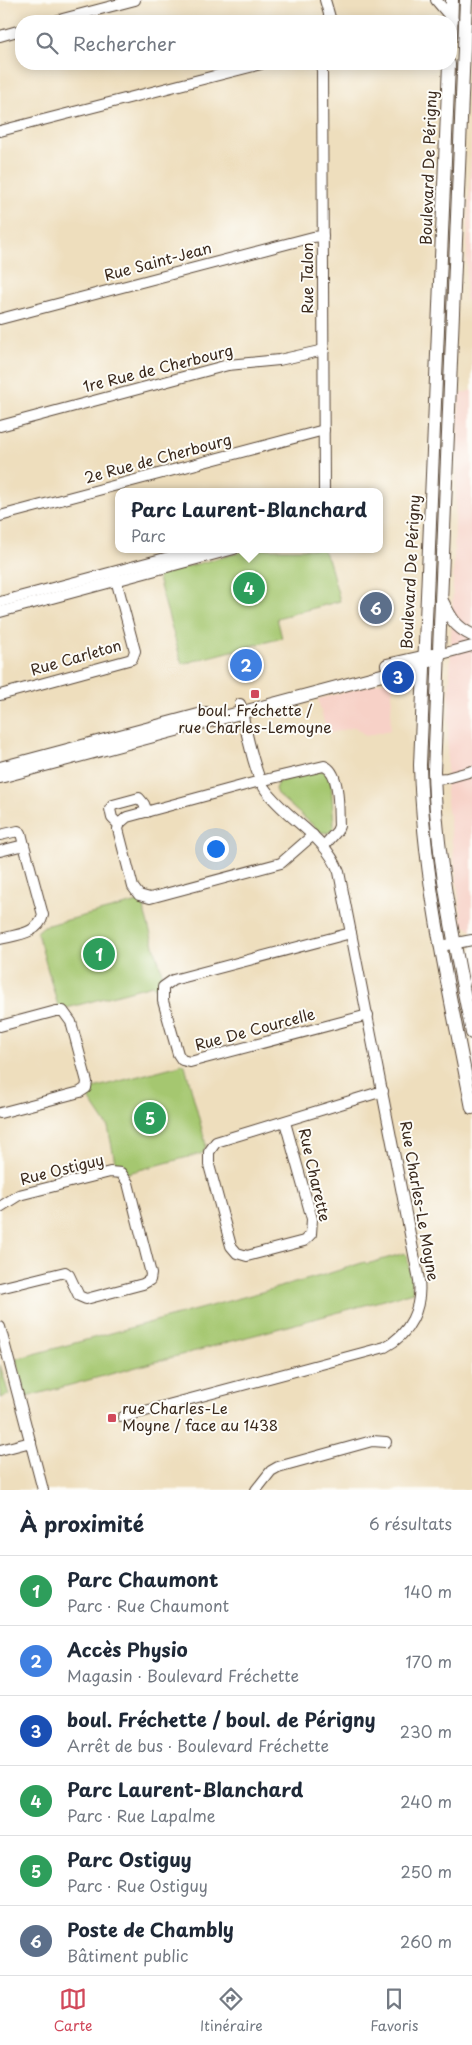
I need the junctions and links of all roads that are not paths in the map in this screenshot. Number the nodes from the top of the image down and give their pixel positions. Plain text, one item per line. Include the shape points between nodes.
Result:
1 (136, 0) edge
2 (325, 0) edge
3 (436, 0) edge
4 (452, 0) edge
5 (466, 0) edge
6 (78, 15) edge
7 (329, 15) edge
8 (449, 15) edge
9 (452, 15) edge
10 (457, 24) edge
11 (15, 32) edge
12 (0, 36) edge
13 (468, 37) edge
14 (238, 70) edge
15 (322, 70) edge
16 (450, 70) edge
17 (472, 80) edge
18 (462, 97) junction
19 (0, 132) edge
20 (323, 236) junction
21 (0, 319) edge
22 (324, 350) junction
23 (0, 426) edge
24 (324, 430) junction
25 (324, 488) edge
26 (0, 516) edge
27 (187, 553) edge
28 (216, 553) edge
29 (115, 576) junction
30 (441, 597) junction
31 (0, 602) edge
32 (0, 612) edge
33 (472, 635) edge
34 (472, 646) edge
35 (438, 655) junction
36 (424, 660) junction
37 (0, 695) edge
38 (240, 708) junction
39 (0, 768) edge
40 (472, 771) edge
41 (0, 777) edge
42 (434, 779) junction
43 (260, 781) junction
44 (147, 812) junction
45 (119, 825) junction
46 (313, 834) junction
47 (0, 835) edge
48 (24, 845) junction
49 (324, 846) junction
50 (0, 851) edge
51 (351, 933) junction
52 (0, 939) edge
53 (472, 940) edge
54 (455, 944) junction
55 (441, 946) junction
56 (368, 1015) junction
57 (0, 1026) edge
58 (472, 1033) edge
59 (383, 1091) junction
60 (472, 1108) edge
61 (0, 1113) edge
62 (285, 1122) junction
63 (0, 1207) edge
64 (0, 1288) edge
65 (0, 1327) edge
66 (123, 1417) dead end
67 (31, 1442) junction
68 (386, 1442) dead end
69 (0, 1450) edge
70 (44, 1490) edge
71 (256, 1490) edge

1 - 6 street
2 - 7 street
3 - 8 street
4 - 9 main road
5 - 13 main road, Boulevard De Périgny
10 - 13 street
11 - 12 street
13 - 18 main road, Boulevard De Périgny
14 - 19 street
15 - 20 street, Rue Talon
16 - 36 main road, Boulevard De Périgny
17 - 18 main road
18 - 30 main road, Boulevard De Périgny
20 - 21 street, Rue Saint-Jean
20 - 22 street, Rue Talon
22 - 23 street, 1re Rue de Cherbourg via 279,360 235,363
22 - 24 street, Rue Talon
24 - 25 street, Rue Talon
24 - 26 street, 2e Rue de Cherbourg
27 - 29 street
28 - 29 street
29 - 31 street
29 - 32 street
29 - 37 street, Rue Carleton via 135,651 132,659
30 - 33 main road via 452,620 461,630
30 - 35 main road, Boulevard De Périgny
34 - 35 street
35 - 36 main road
35 - 42 main road, Boulevard De Périgny
36 - 38 main road
36 - 55 main road, Boulevard De Périgny via 420,755 422,810 429,882
38 - 39 main road
38 - 41 main road
38 - 43 street, Rue Charles-Le Moyne
40 - 42 street
42 - 54 main road, Boulevard De Périgny via 441,860
43 - 44 street
43 - 46 street, Rue Charles-Le Moyne via 278,805
43 - 49 street via 324,766 331,770 336,782 338,826
44 - 45 street via 125,818
44 - 45 street via 139,798 113,804 111,813
45 - 46 street via 133,887 142,897 150,898 281,863
46 - 49 street, Rue Charles-Le Moyne
47 - 48 street via 18,831
48 - 50 street
48 - 52 street via 43,918 32,930
49 - 51 street, Rue Charles-Le Moyne via 339,872
51 - 56 street, Rue Charles-Le Moyne
51 - 56 street, Rue De Courcelle via 172,980 164,985 163,997 178,1054 182,1060 190,1062
53 - 54 street
54 - 55 street
54 - 58 main road, Boulevard De Périgny
55 - 60 main road, Boulevard De Périgny
56 - 59 street, Rue Charles-Le Moyne
57 - 61 street via 63,1012 71,1022 87,1082 86,1088 80,1092
59 - 62 street, Rue Charette
59 - 66 street, Rue Charles-Le Moyne via 420,1280 417,1309 405,1332 380,1348
62 - 62 street, Rue Charette via 219,1141 210,1149 209,1165 231,1246 239,1255 247,1256 304,1241 311,1234 312,1219
63 - 64 street, Rue Ostiguy via 19,1196 110,1172 121,1173 128,1184 151,1272 151,1278 145,1284 86,1299 79,1296 64,1272
65 - 67 street
67 - 69 street
67 - 70 street
68 - 71 street via 372,1441 278,1467

